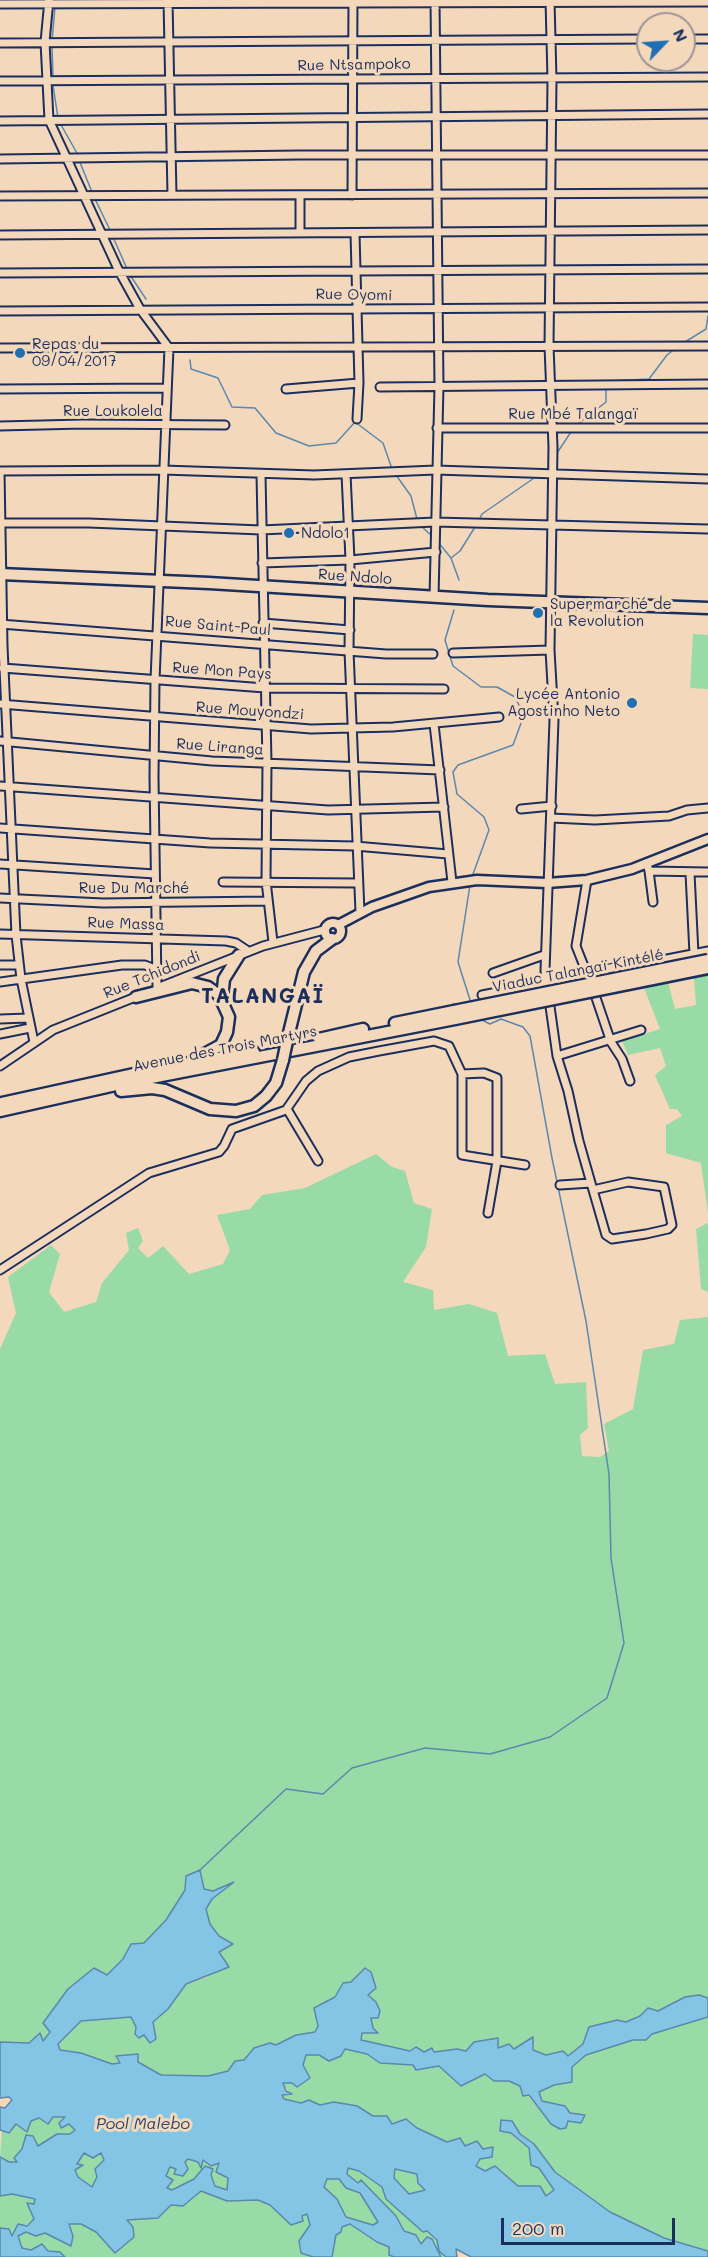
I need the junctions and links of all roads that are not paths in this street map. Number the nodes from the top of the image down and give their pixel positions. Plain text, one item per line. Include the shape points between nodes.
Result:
1 (550, 0) edge
2 (49, 2) edge
3 (168, 2) edge
4 (353, 2) edge
5 (435, 2) edge
6 (708, 2) edge
7 (0, 4) edge
8 (636, 39) edge
9 (434, 40) junction
10 (551, 40) junction
11 (45, 42) junction
12 (0, 43) edge
13 (169, 43) junction
14 (353, 43) junction
15 (434, 77) junction
16 (708, 77) edge
17 (353, 79) junction
18 (552, 79) junction
19 (0, 81) edge
20 (45, 81) junction
21 (169, 81) junction
22 (708, 114) edge
23 (353, 117) junction
24 (435, 117) junction
25 (552, 117) junction
26 (49, 120) junction
27 (171, 120) junction
28 (0, 121) edge
29 (353, 154) junction
30 (551, 154) junction
31 (436, 155) junction
32 (708, 155) edge
33 (67, 157) junction
34 (170, 157) junction
35 (0, 159) edge
36 (550, 193) junction
37 (708, 193) edge
38 (436, 194) junction
39 (86, 195) junction
40 (172, 195) junction
41 (300, 195) junction
42 (352, 195) junction
43 (0, 196) edge
44 (708, 230) edge
45 (300, 232) junction
46 (437, 232) junction
47 (550, 232) junction
48 (355, 233) junction
49 (104, 234) junction
50 (0, 235) edge
51 (551, 269) junction
52 (708, 269) edge
53 (119, 270) junction
54 (354, 270) junction
55 (437, 270) junction
56 (0, 273) edge
57 (550, 307) junction
58 (708, 307) edge
59 (356, 308) junction
60 (438, 308) junction
61 (140, 309) junction
62 (0, 311) edge
63 (549, 346) junction
64 (708, 346) edge
65 (357, 347) junction
66 (438, 347) junction
67 (0, 348) edge
68 (169, 348) junction
69 (359, 383) junction
70 (550, 384) junction
71 (708, 384) edge
72 (439, 386) junction
73 (380, 387) dead end
74 (166, 388) junction
75 (0, 389) edge
76 (286, 389) dead end
77 (357, 419) dead end
78 (164, 425) junction
79 (225, 425) dead end
80 (0, 426) edge
81 (437, 428) junction
82 (551, 428) junction
83 (708, 428) edge
84 (163, 470) junction
85 (436, 470) junction
86 (0, 472) edge
87 (346, 474) junction
88 (261, 475) junction
89 (552, 475) junction
90 (708, 479) edge
91 (435, 522) junction
92 (1, 523) edge
93 (160, 526) junction
94 (552, 526) junction
95 (347, 528) junction
96 (708, 529) edge
97 (261, 530) junction
98 (436, 552) junction
99 (350, 560) junction
100 (262, 563) junction
101 (1, 574) edge
102 (158, 581) junction
103 (261, 586) junction
104 (350, 591) junction
105 (434, 597) junction
106 (552, 601) junction
107 (708, 608) edge
108 (263, 623) junction
109 (1, 624) edge
110 (350, 630) junction
111 (157, 634) junction
112 (264, 644) junction
113 (550, 650) junction
114 (349, 651) junction
115 (453, 653) dead end
116 (433, 654) dead end
117 (2, 668) edge
118 (155, 680) junction
119 (265, 688) junction
120 (444, 689) dead end
121 (351, 690) junction
122 (3, 705) edge
123 (499, 717) dead end
124 (155, 718) junction
125 (434, 724) junction
126 (265, 726) junction
127 (354, 729) junction
128 (4, 741) edge
129 (154, 756) junction
130 (267, 763) junction
131 (354, 768) junction
132 (440, 770) junction
133 (0, 786) edge
134 (11, 787) junction
135 (154, 797) junction
136 (266, 805) junction
137 (552, 806) junction
138 (444, 807) junction
139 (708, 808) edge
140 (356, 809) junction
141 (521, 809) dead end
142 (552, 818) junction
143 (0, 828) edge
144 (12, 830) junction
145 (154, 839) junction
146 (708, 839) edge
147 (265, 845) junction
148 (356, 846) junction
149 (447, 854) junction
150 (0, 864) edge
151 (15, 865) junction
152 (648, 868) junction
153 (708, 872) edge
154 (690, 873) junction
155 (155, 874) junction
156 (586, 880) junction
157 (266, 881) junction
158 (223, 882) dead end
159 (452, 882) junction
160 (357, 883) junction
161 (547, 883) junction
162 (0, 898) edge
163 (15, 899) junction
164 (268, 901) junction
165 (652, 902) dead end
166 (155, 903) junction
167 (360, 912) junction
168 (338, 925) junction
169 (324, 930) junction
170 (0, 934) edge
171 (16, 936) junction
172 (155, 938) junction
173 (332, 939) junction
174 (273, 942) junction
175 (708, 951) edge
176 (243, 953) junction
177 (694, 954) junction
178 (544, 955) junction
179 (708, 960) edge
180 (0, 964) edge
181 (19, 965) junction
182 (708, 968) edge
183 (155, 969) junction
184 (493, 973) dead end
185 (588, 975) junction
186 (21, 979) junction
187 (0, 982) edge
188 (547, 983) junction
189 (157, 987) junction
190 (482, 995) dead end
191 (136, 997) junction
192 (222, 999) junction
193 (455, 1015) junction
194 (28, 1018) junction
195 (0, 1019) edge
196 (30, 1029) junction
197 (641, 1030) dead end
198 (0, 1034) edge
199 (34, 1042) junction
200 (610, 1042) junction
201 (557, 1056) junction
202 (0, 1066) edge
203 (166, 1067) junction
204 (462, 1074) junction
205 (630, 1081) dead end
206 (70, 1097) junction
207 (0, 1104) edge
208 (287, 1109) junction
209 (0, 1112) edge
210 (318, 1161) dead end
211 (497, 1161) junction
212 (525, 1165) dead end
213 (560, 1185) dead end
214 (592, 1186) junction
215 (488, 1214) dead end
216 (0, 1270) edge

1 - 5 street
1 - 6 street
1 - 10 street
2 - 3 street
2 - 7 street
2 - 11 street
3 - 4 street
3 - 13 street
4 - 5 street
4 - 14 street
5 - 9 street
8 - 10 street
9 - 10 street
9 - 14 street
9 - 15 street
10 - 18 street
11 - 12 street
11 - 13 street
11 - 20 street
13 - 14 street
13 - 21 street
14 - 17 street
15 - 17 street, Rue Ntsampoko
15 - 18 street, Rue Ntsampoko
15 - 24 street
16 - 18 street, Rue Ntsampoko
17 - 21 street, Rue Ntsampoko
17 - 23 street
18 - 25 street
19 - 20 street, Rue Ntsampoko
20 - 21 street, Rue Ntsampoko
20 - 26 street
21 - 27 street
22 - 25 street
23 - 24 street
23 - 27 street
23 - 29 street
24 - 25 street
24 - 31 street
25 - 30 street
26 - 27 street
26 - 28 street
26 - 33 street
27 - 34 street
29 - 31 street
29 - 34 street
29 - 42 street
30 - 31 street
30 - 32 street
30 - 36 street
31 - 38 street
33 - 34 street
33 - 35 street
33 - 39 street
34 - 40 street
36 - 37 street
36 - 38 street
36 - 47 street
38 - 42 street
38 - 46 street
39 - 40 street
39 - 43 street
39 - 49 street
40 - 41 street
41 - 42 street
41 - 45 street
44 - 47 street
45 - 48 street
45 - 49 street via 229,236
46 - 47 street
46 - 48 street
46 - 55 street
47 - 51 street
48 - 54 street
49 - 50 street
49 - 53 street
51 - 52 street
51 - 55 street
51 - 57 street
53 - 54 street
53 - 56 street
53 - 61 street
54 - 55 street
54 - 59 street
55 - 60 street
57 - 58 street, Rue Oyomi
57 - 60 street, Rue Oyomi
57 - 63 street
59 - 60 street, Rue Oyomi
59 - 61 street, Rue Oyomi
59 - 65 street
60 - 66 street
61 - 62 street, Rue Oyomi
61 - 68 street
63 - 64 street
63 - 66 street
63 - 70 street
65 - 66 street
65 - 68 street
65 - 69 street
66 - 72 street
67 - 68 street
68 - 74 street
69 - 76 street
69 - 77 street
70 - 71 street
70 - 72 street
70 - 82 street
72 - 73 street
72 - 81 street
74 - 75 street
74 - 78 street
78 - 79 street, Rue Loukolela
78 - 80 street, Rue Loukolela
78 - 84 street
81 - 82 street, Rue Mbé Talangaï
81 - 85 street
82 - 83 street, Rue Mbé Talangaï
82 - 89 street
84 - 86 street
84 - 88 street
84 - 93 street
85 - 87 street
85 - 89 street
85 - 91 street
86 - 92 street
87 - 88 street
87 - 95 street
88 - 97 street
89 - 90 street
89 - 94 street
91 - 94 street
91 - 95 street
91 - 98 street
92 - 93 street
92 - 101 street
93 - 97 street
93 - 102 street
94 - 96 street
94 - 106 street
95 - 97 street
95 - 99 street
97 - 100 street
98 - 99 street
98 - 105 street
99 - 100 street
99 - 104 street
100 - 103 street
101 - 102 main road, Rue Ndolo
101 - 109 street
102 - 103 main road, Rue Ndolo
102 - 111 street
103 - 104 main road, Rue Ndolo
103 - 108 street
104 - 105 main road, Rue Ndolo
104 - 110 street
105 - 106 main road, Rue Ndolo
106 - 107 main road, Rue Ndolo
106 - 113 street
108 - 110 street
108 - 112 street
109 - 111 street, Rue Saint-Paul
109 - 117 street
110 - 114 street
111 - 112 street, Rue Saint-Paul
111 - 118 street
112 - 114 street, Rue Saint-Paul
112 - 119 street
113 - 115 street
113 - 137 street via 554,720
114 - 116 street, Rue Saint-Paul
114 - 121 street
117 - 118 street, Rue Mon Pays
117 - 122 street
118 - 119 street, Rue Mon Pays
118 - 124 street
119 - 121 street, Rue Mon Pays
119 - 126 street
120 - 121 street, Rue Mon Pays
121 - 127 street
122 - 124 street, Rue Mouyondzi
122 - 128 street
123 - 125 street, Rue Mouyondzi
124 - 126 street, Rue Mouyondzi
124 - 129 street
125 - 127 street, Rue Mouyondzi
125 - 132 street
126 - 127 street, Rue Mouyondzi
126 - 130 street
127 - 131 street
128 - 129 street, Rue Liranga
128 - 134 street
129 - 130 street, Rue Liranga
129 - 135 street
130 - 131 street, Rue Liranga
130 - 136 street
131 - 132 street, Rue Liranga
131 - 140 street
132 - 138 street
133 - 134 street
134 - 135 street
134 - 144 street
135 - 136 street
135 - 145 street
136 - 140 street
136 - 147 street
137 - 141 street
137 - 142 street
138 - 140 street
138 - 149 street
139 - 142 street via 669,816
140 - 148 street
142 - 161 street
143 - 144 street
144 - 145 street
144 - 151 street
145 - 147 street
145 - 155 street
146 - 152 street
147 - 148 street
147 - 157 street
148 - 149 street
148 - 160 street
149 - 159 street
150 - 151 street
151 - 155 street
151 - 163 street
152 - 154 street
152 - 156 street
152 - 165 street
153 - 154 street
154 - 177 street
155 - 166 street
156 - 161 street
156 - 185 street via 576,946
157 - 158 street
157 - 160 street
157 - 164 street
159 - 161 street
159 - 167 street via 412,891
160 - 167 street
161 - 178 street
162 - 163 street, Rue Du Marché
163 - 166 street, Rue Du Marché
163 - 171 street
164 - 166 street, Rue Du Marché
164 - 174 street
166 - 172 street
167 - 168 street
168 - 169 street via 331,923
168 - 173 street via 340,934
169 - 173 street via 326,937
169 - 174 street, Rue Tchidondi
170 - 171 street, Rue Massa
171 - 172 street, Rue Massa
171 - 181 street
172 - 176 street, Rue Massa via 228,941
172 - 183 street
173 - 206 main road, bridge via 316,951 304,972 276,1083 254,1106 236,1112 210,1109 152,1088
174 - 176 street, Rue Tchidondi
175 - 177 street
176 - 189 street, Rue Tchidondi
176 - 192 main road via 224,980
177 - 185 street
178 - 184 street
178 - 188 street
179 - 193 main road, Viaduc Talangaï-Kintélé, bridge
180 - 181 street
181 - 186 street
182 - 193 main road, Viaduc Talangaï-Kintélé, bridge
183 - 186 street via 132,964
183 - 189 street
185 - 188 street
185 - 200 street
186 - 187 street
186 - 194 street
188 - 190 street
188 - 201 street
189 - 191 street, Rue Tchidondi
191 - 192 main road via 192,984 208,987
191 - 199 street, Rue Tchidondi via 67,1024
192 - 203 main road via 229,1024 221,1045 203,1056
193 - 203 main road, Avenue des Trois Martyrs
193 - 206 main road, Avenue des Trois Martyrs
194 - 195 street
194 - 196 street
196 - 198 street
196 - 199 street
197 - 200 street
199 - 202 street, Rue Tchidondi
200 - 201 street
200 - 205 street
201 - 214 street
203 - 207 main road, Avenue des Trois Martyrs
204 - 208 street via 452,1050 438,1042 379,1050 349,1057 318,1071
204 - 211 street via 462,1155
204 - 211 street via 484,1073 497,1078
206 - 209 main road, Avenue des Trois Martyrs
208 - 210 street
208 - 216 street via 231,1129 219,1152 149,1173
211 - 212 street
211 - 215 street
213 - 214 street
214 - 214 street via 627,1182 664,1187 671,1227 608,1238

